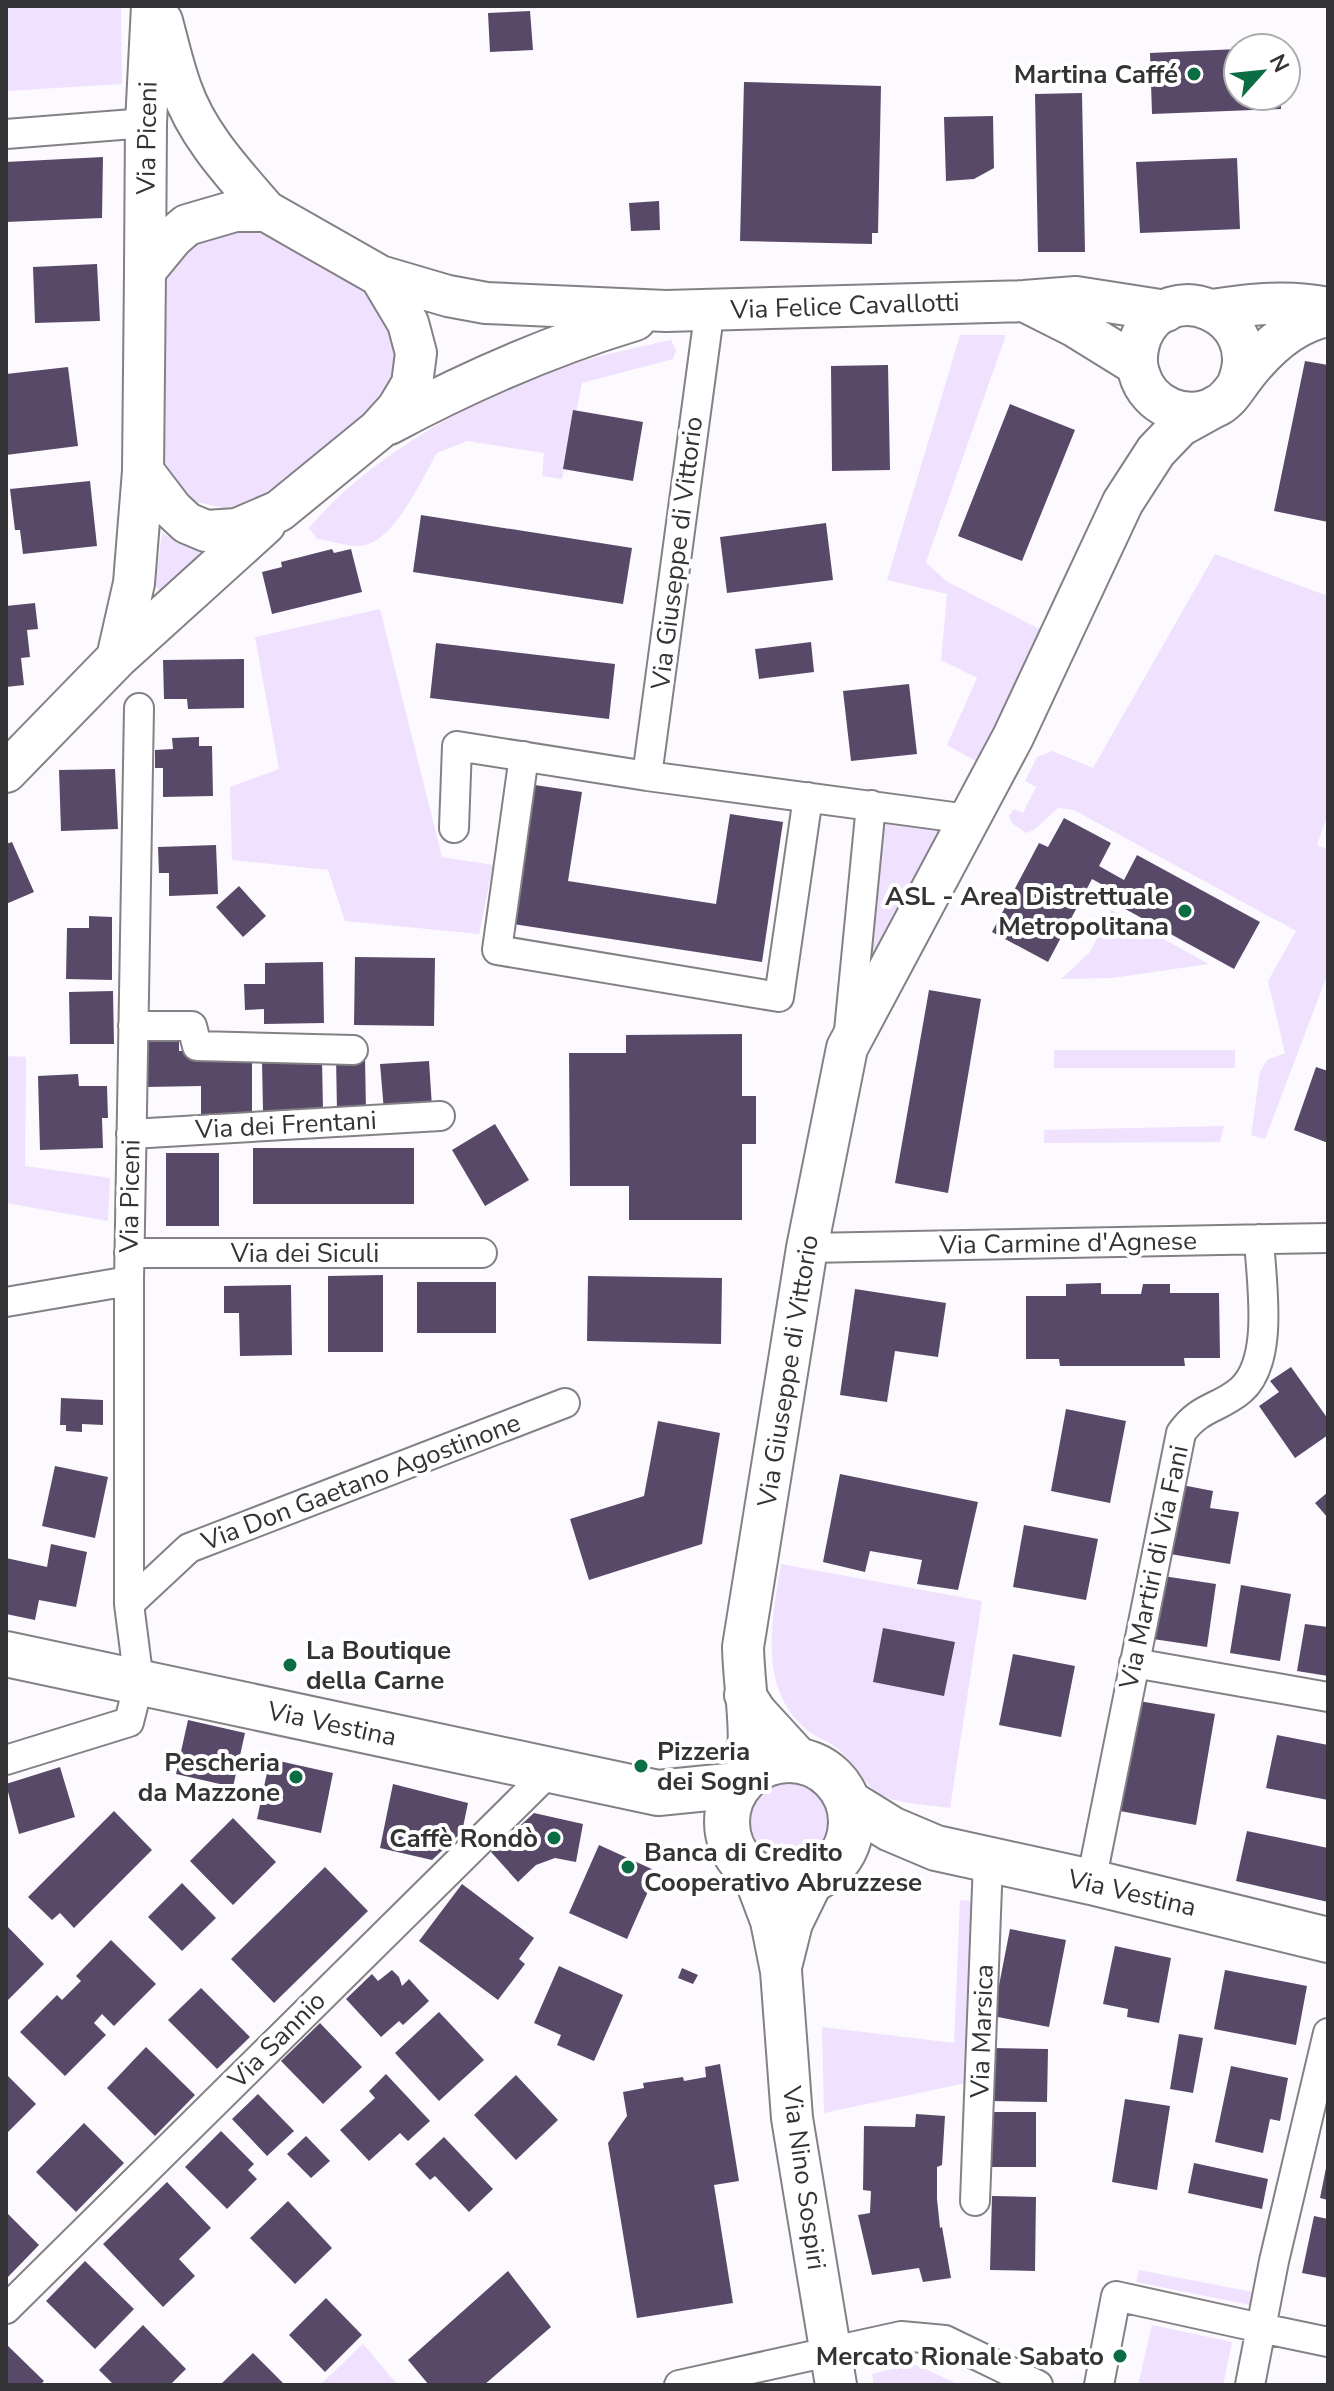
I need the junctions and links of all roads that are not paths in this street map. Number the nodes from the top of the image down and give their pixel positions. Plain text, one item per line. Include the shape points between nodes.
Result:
1 (152, 6) edge
2 (158, 6) edge
3 (146, 123) junction
4 (6, 134) edge
5 (266, 211) junction
6 (145, 271) junction
7 (380, 276) junction
8 (1024, 301) junction
9 (1328, 308) edge
10 (1212, 310) junction
11 (666, 311) junction
12 (1166, 311) junction
13 (1328, 316) edge
14 (707, 330) dead end
15 (1142, 378) junction
16 (1228, 394) junction
17 (378, 430) junction
18 (143, 471) junction
19 (1123, 502) junction
20 (279, 511) junction
21 (117, 658) junction
22 (139, 708) dead end
23 (524, 756) junction
24 (6, 772) edge
25 (647, 776) junction
26 (808, 797) junction
27 (871, 805) junction
28 (968, 819) junction
29 (454, 828) dead end
30 (865, 988) junction
31 (133, 1026) junction
32 (353, 1050) dead end
33 (440, 1116) dead end
34 (131, 1134) junction
35 (1328, 1238) edge
36 (1259, 1239) junction
37 (807, 1248) junction
38 (129, 1253) junction
39 (482, 1253) dead end
40 (129, 1281) junction
41 (6, 1302) edge
42 (565, 1403) dead end
43 (129, 1604) junction
44 (6, 1654) edge
45 (1134, 1663) junction
46 (139, 1682) junction
47 (745, 1695) junction
48 (1328, 1697) edge
49 (799, 1759) junction
50 (6, 1760) edge
51 (549, 1772) junction
52 (742, 1781) junction
53 (658, 1793) junction
54 (849, 1803) junction
55 (936, 1848) junction
56 (988, 1861) junction
57 (745, 1864) junction
58 (828, 1868) junction
59 (1091, 1882) junction
60 (1328, 1940) edge
61 (781, 1971) junction
62 (1328, 2033) edge
63 (975, 2201) dead end
64 (6, 2309) edge
65 (1261, 2328) junction
66 (1328, 2342) edge
67 (833, 2369) edge
68 (679, 2385) edge
69 (1038, 2385) edge
70 (1099, 2385) edge
71 (1250, 2385) edge

1 - 3 main road, Via Piceni
2 - 5 main road, Via Piceni via 181,90 196,122
3 - 4 street
3 - 6 main road, Via Piceni
5 - 6 main road via 235,211 187,225
5 - 7 main road, Via Felice Cavallotti
6 - 18 main road, Via Piceni
7 - 11 main road, Via Felice Cavallotti via 486,303
7 - 17 main road via 408,323 416,353 412,384
8 - 11 main road, Via Felice Cavallotti
8 - 12 main road, Via Felice Cavallotti via 1076,297
8 - 15 main road, Via Felice Cavallotti via 1074,326
9 - 10 main road via 1288,302
10 - 12 main road, Via Felice Cavallotti via 1189,305
10 - 16 main road via 1230,322 1241,341 1244,363
11 - 17 main road, Via Felice Cavallotti via 518,360
12 - 15 main road, Via Giuseppe di Vittorio via 1143,334 1137,349
13 - 16 main road via 1281,338
14 - 25 street, Via Giuseppe di Vittorio
15 - 16 main road, Via Felice Cavallotti via 1158,403 1188,413 1204,412
15 - 19 main road, Via Giuseppe di Vittorio
16 - 19 main road, Via Giuseppe di Vittorio via 1180,426 1156,451
17 - 20 main road
18 - 20 main road via 172,509 206,531 237,529
18 - 21 main road via 134,583
19 - 28 main road, Via Giuseppe di Vittorio via 1013,737
20 - 21 main road
21 - 24 main road
22 - 31 street, Via Piceni
23 - 25 street
23 - 26 street via 497,950 779,997
23 - 29 street via 457,746
25 - 26 street
26 - 27 street
27 - 28 street
27 - 30 street, Via Giuseppe di Vittorio
28 - 30 main road, Via Giuseppe di Vittorio
30 - 37 main road, Via Giuseppe di Vittorio via 847,1048
31 - 32 street via 192,1026 197,1046
31 - 34 street, Via Piceni
33 - 34 street, Via dei Frentani
34 - 38 street, Via Piceni
35 - 36 street, Via Carmine d'Agnese
36 - 37 street, Via Carmine d'Agnese
36 - 45 street, Via Martiri di Via Fani via 1259,1358 1252,1379 1203,1410 1181,1433
37 - 47 main road, Via Giuseppe di Vittorio via 743,1647
38 - 39 street, Via dei Siculi
38 - 40 street, Via Piceni
40 - 41 street
40 - 43 street, Via Piceni
42 - 43 street, Via Don Gaetano Agostinone via 189,1548
43 - 46 street, Via Piceni
44 - 46 main road, Via Vestina
45 - 48 street
45 - 59 street, Via Martiri di Via Fani
46 - 50 street via 129,1722
46 - 51 main road, Via Vestina
47 - 49 main road
47 - 52 main road, Via Giuseppe di Vittorio via 751,1736
49 - 52 main road via 761,1765
49 - 54 main road via 830,1774
51 - 53 main road, Via Vestina
51 - 64 street, Via Sannio
52 - 53 main road, Via Vestina
52 - 57 main road via 729,1802 726,1820 729,1839
53 - 57 main road, Via Vestina via 700,1818
54 - 55 main road, Via Vestina
54 - 58 main road via 849,1838
55 - 56 main road, Via Vestina
55 - 58 main road, Via Vestina via 889,1850
56 - 59 main road, Via Vestina
56 - 63 street, Via Marsica
57 - 58 main road via 772,1882 792,1885
57 - 61 main road, Via Nino Sospiri via 771,1921
58 - 61 main road, Via Nino Sospiri via 792,1923
59 - 60 main road, Via Vestina
61 - 67 main road, Via Nino Sospiri via 792,2118
62 - 65 street
65 - 66 street
65 - 70 street via 1116,2296
65 - 71 street
67 - 68 street
67 - 69 street via 901,2336 945,2340

